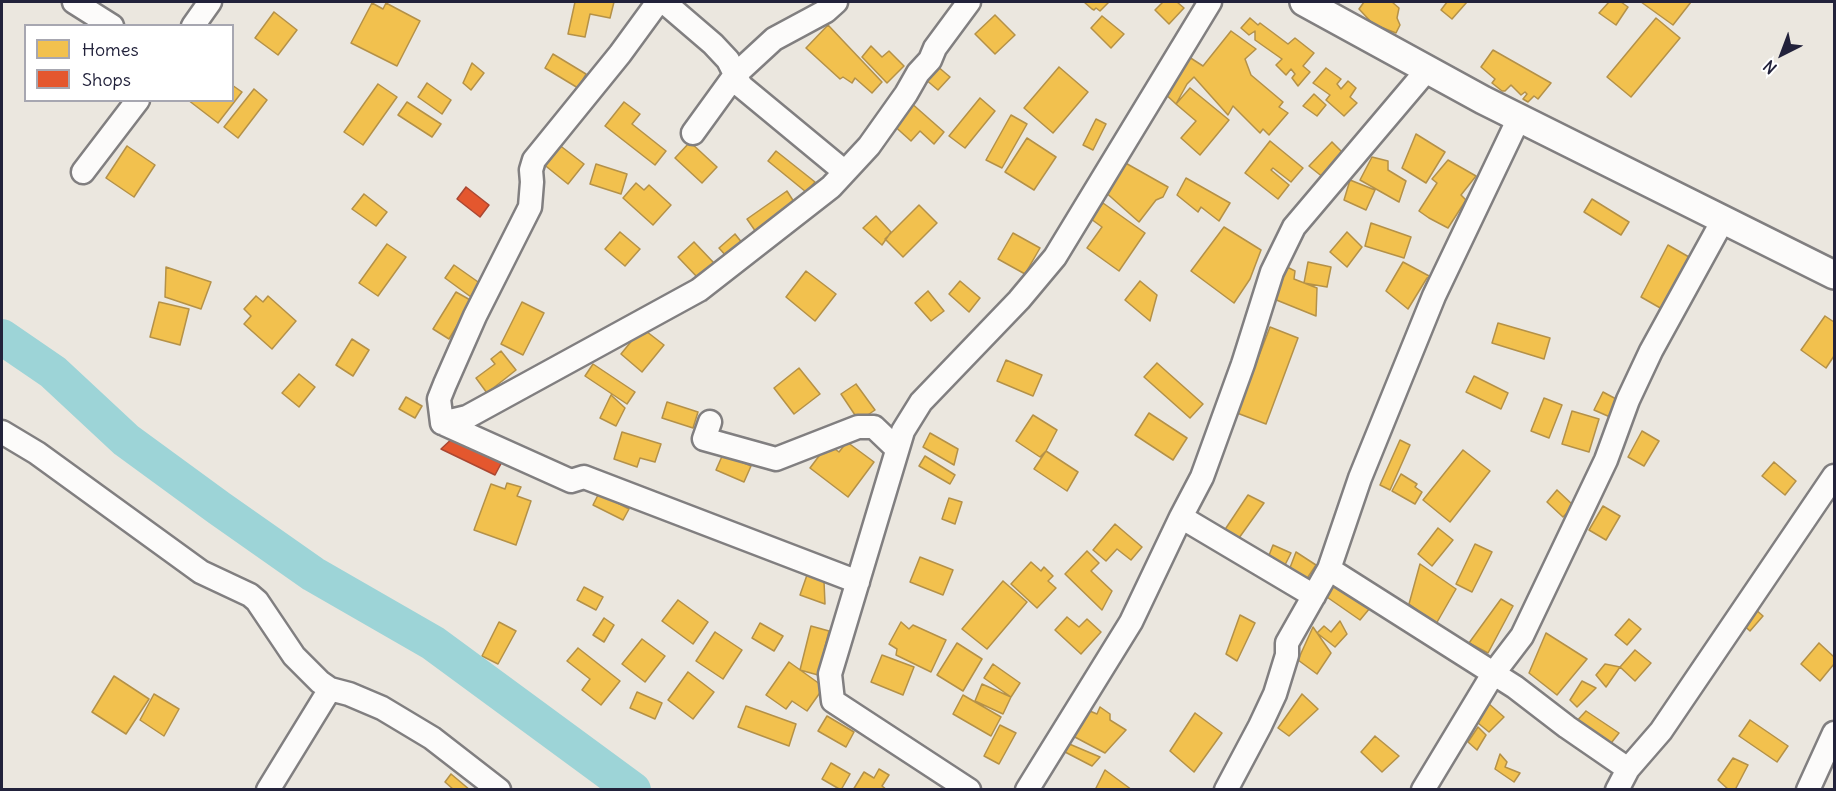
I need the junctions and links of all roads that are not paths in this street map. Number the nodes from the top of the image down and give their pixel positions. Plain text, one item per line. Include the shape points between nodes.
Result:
1 (74, 2) edge
2 (210, 2) edge
3 (658, 2) edge
4 (664, 2) edge
5 (836, 2) edge
6 (969, 2) edge
7 (1210, 2) edge
8 (1304, 2) edge
9 (109, 24) edge
10 (194, 24) edge
11 (1427, 70) junction
12 (735, 75) junction
13 (136, 102) edge
14 (1519, 118) junction
15 (693, 133) dead end
16 (83, 172) dead end
17 (845, 172) junction
18 (1723, 220) junction
19 (1830, 267) edge
20 (710, 422) dead end
21 (442, 423) junction
22 (2, 432) edge
23 (897, 449) junction
24 (1834, 476) edge
25 (1181, 517) junction
26 (1329, 569) junction
27 (858, 582) junction
28 (1314, 596) junction
29 (1493, 674) junction
30 (330, 689) junction
31 (1834, 734) edge
32 (1628, 769) junction
33 (268, 789) edge
34 (500, 789) edge
35 (969, 789) edge
36 (1027, 789) edge
37 (1226, 789) edge
38 (1424, 789) edge
39 (1617, 789) edge
40 (1808, 789) edge

1 - 9 street
2 - 10 street
3 - 21 street via 534,160 530,207 445,384 439,399
4 - 12 street via 713,44
5 - 12 street via 774,39
6 - 17 street via 869,146
7 - 23 street via 1055,257 921,402
8 - 11 street
11 - 14 street
11 - 25 street via 1294,227 1272,272 1202,477
12 - 15 street
12 - 17 street via 741,86
13 - 16 street
14 - 18 street
14 - 26 street via 1434,296 1360,478
17 - 21 street via 699,290 467,417
18 - 19 street
18 - 29 street via 1637,380 1606,460 1522,636
20 - 23 street via 704,439 776,459 858,427 874,428
21 - 27 street via 571,481 584,477
22 - 30 street via 201,572 257,601 294,656
23 - 27 street
24 - 32 street via 1661,731
25 - 28 street
25 - 36 street via 1131,622
26 - 28 street
26 - 29 street
27 - 35 street via 830,674 832,701
28 - 37 street via 1287,643 1275,694
29 - 32 street
29 - 38 street
30 - 33 street
30 - 34 street via 382,708 432,738
31 - 40 street
32 - 39 street

